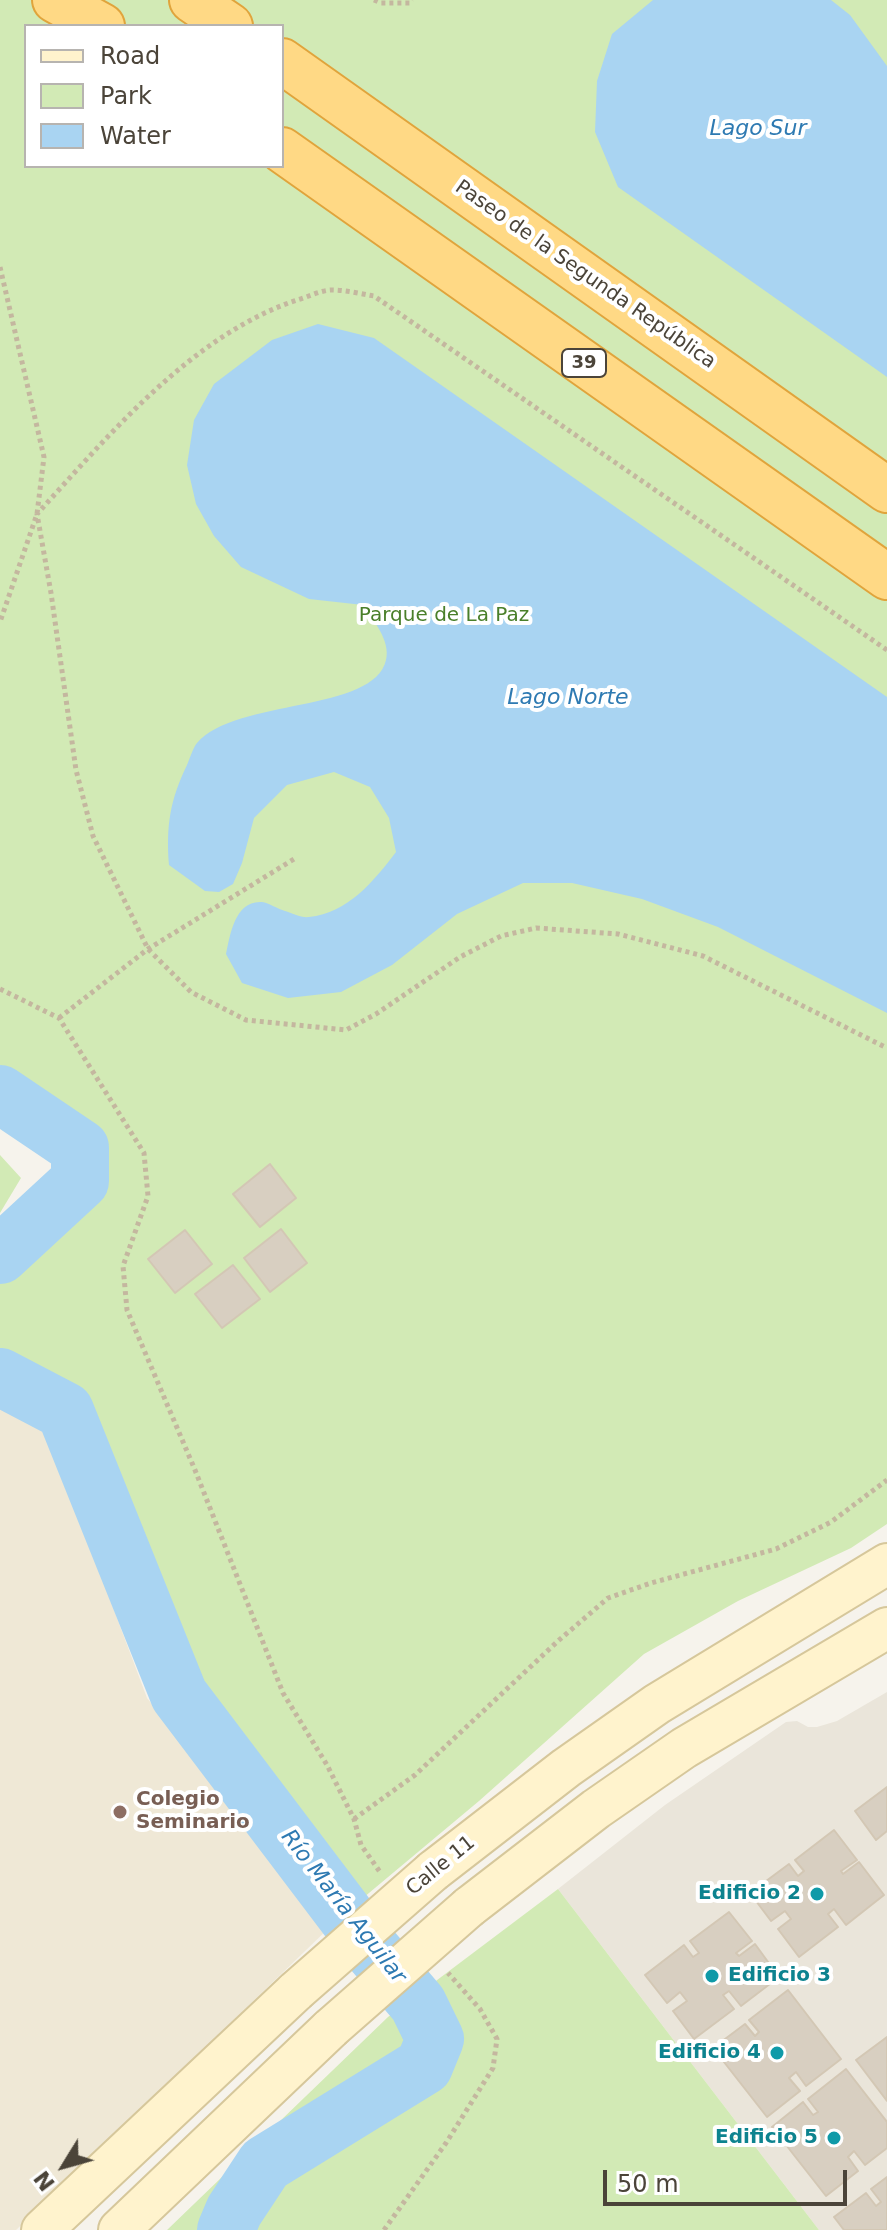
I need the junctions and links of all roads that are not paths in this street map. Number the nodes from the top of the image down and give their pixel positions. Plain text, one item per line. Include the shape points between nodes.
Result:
1 (55, 0) edge
2 (72, 0) edge
3 (192, 0) edge
4 (207, 0) edge
5 (98, 24) edge
6 (106, 24) edge
7 (227, 24) edge
8 (238, 24) edge
9 (284, 60) edge
10 (284, 151) edge
11 (887, 490) edge
12 (887, 577) edge
13 (887, 1564) edge
14 (887, 1628) edge
15 (42, 2230) edge
16 (119, 2230) edge

1 - 5 highway
2 - 6 highway
3 - 7 highway
4 - 8 highway
9 - 11 highway, Paseo de la Segunda República
10 - 12 highway, 39
13 - 15 main road, Calle 11, bridge via 657,1704 433,1871 296,1991
14 - 16 main road, bridge via 684,1748 469,1907 331,2028

